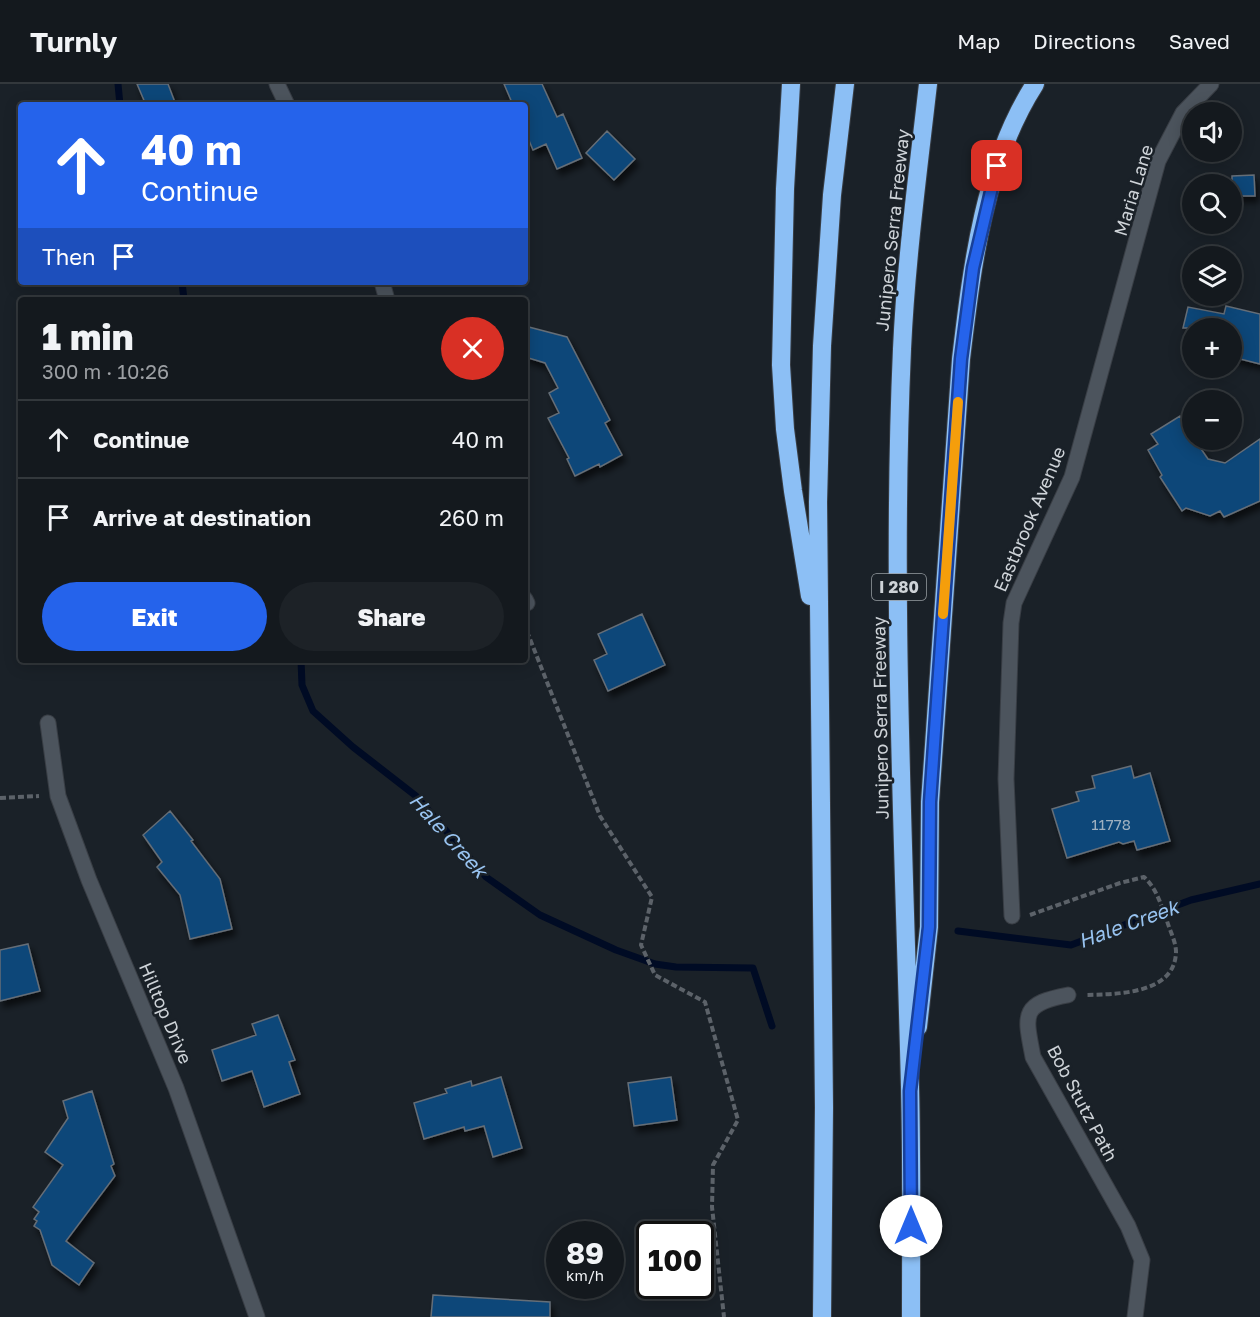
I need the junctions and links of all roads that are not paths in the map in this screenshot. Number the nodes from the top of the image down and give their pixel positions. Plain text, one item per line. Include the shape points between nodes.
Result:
1 (277, 84) edge
2 (791, 84) edge
3 (845, 84) edge
4 (928, 84) edge
5 (1035, 84) edge
6 (1211, 84) edge
7 (286, 102) edge
8 (1134, 251) joint
9 (820, 654) junction
10 (48, 723) dead end
11 (1012, 916) road end
12 (1068, 995) road end
13 (910, 1091) junction
14 (257, 1317) edge
15 (822, 1317) edge
16 (911, 1317) edge
17 (1135, 1317) edge

1 - 7 street
2 - 9 highway via 781,365 793,491
3 - 9 highway via 832,195 822,346
4 - 13 highway, Junipero Serra Freeway / I 280 via 903,334 899,452 899,689
5 - 13 highway via 1009,130 997,166 982,225 961,359 930,802 929,927
6 - 8 street, Maria Lane via 1183,113 1158,161
8 - 11 street, Eastbrook Avenue via 1072,477 1014,603 1006,779
9 - 15 highway
10 - 14 street, Hilltop Drive via 58,796 88,880 176,1088
12 - 17 street, Bob Stutz Path via 1048,998 1033,1007 1027,1026 1034,1057 1128,1226 1142,1260
13 - 16 highway, Junipero Serra Freeway / I 280

